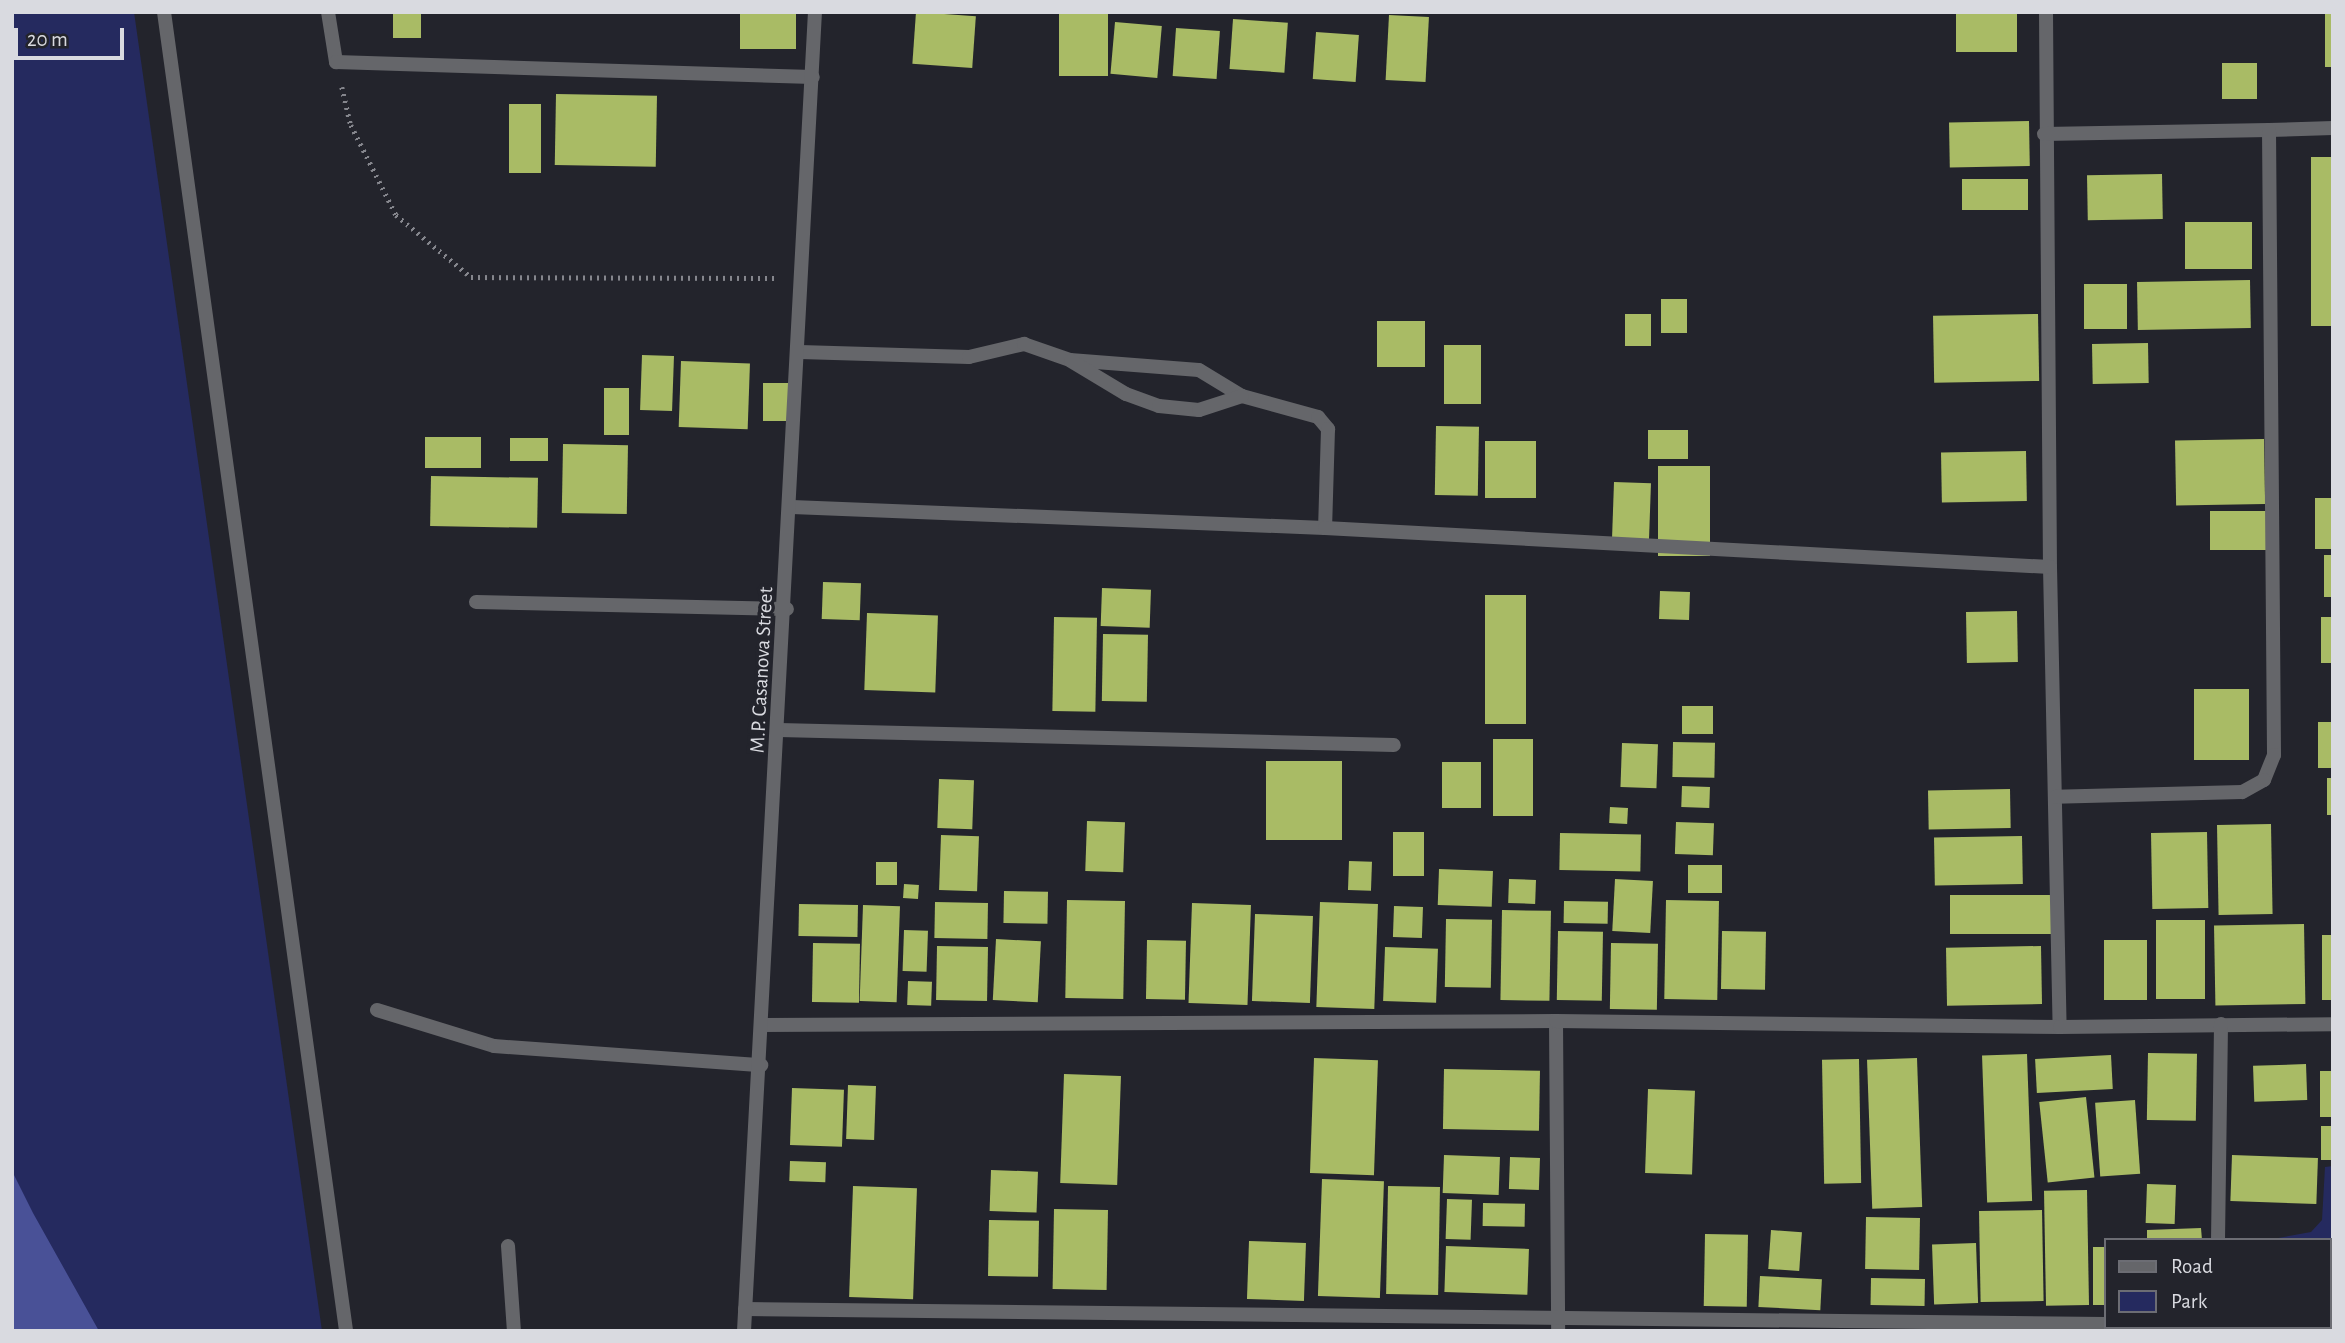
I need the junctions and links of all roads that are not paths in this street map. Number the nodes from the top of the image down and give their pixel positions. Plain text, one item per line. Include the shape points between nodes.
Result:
1 (164, 12) edge
2 (328, 12) edge
3 (816, 12) edge
4 (2046, 12) edge
5 (813, 77) junction
6 (2333, 128) edge
7 (2269, 130) junction
8 (2044, 134) junction
9 (800, 352) junction
10 (1070, 360) junction
11 (1242, 396) junction
12 (792, 508) junction
13 (1325, 528) junction
14 (2050, 567) junction
15 (476, 602) dead end
16 (786, 609) junction
17 (779, 730) junction
18 (1394, 745) dead end
19 (2056, 797) junction
20 (377, 1010) dead end
21 (1556, 1021) junction
22 (2221, 1024) junction
23 (2333, 1024) edge
24 (763, 1025) junction
25 (2060, 1027) junction
26 (761, 1065) junction
27 (2218, 1238) edge
28 (508, 1246) dead end
29 (746, 1309) junction
30 (1558, 1324) edge
31 (2104, 1324) edge
32 (346, 1331) edge
33 (514, 1331) edge
34 (744, 1331) edge

1 - 32 street
2 - 5 street via 336,62
3 - 5 street, M.P. Casanova Street
4 - 8 street
5 - 9 street, M.P. Casanova Street
6 - 7 street
7 - 8 street
7 - 19 street via 2274,755 2264,780 2242,792
8 - 14 street
9 - 10 street via 969,357 1024,344
9 - 12 street, M.P. Casanova Street
10 - 11 street via 1178,365 1199,370
10 - 11 street via 1126,394 1159,406 1199,410
11 - 13 street via 1318,417 1328,429
12 - 13 street
12 - 16 street, M.P. Casanova Street
13 - 14 street
14 - 19 street
15 - 16 street
16 - 17 street, M.P. Casanova Street
17 - 18 street
17 - 24 street, M.P. Casanova Street
19 - 25 street
20 - 26 street via 494,1046
21 - 24 street
21 - 25 street
21 - 30 street
22 - 23 street
22 - 25 street
22 - 27 street
24 - 26 street, M.P. Casanova Street
26 - 29 street, M.P. Casanova Street
28 - 33 street
29 - 30 street
29 - 34 street, M.P. Casanova Street
30 - 31 street

